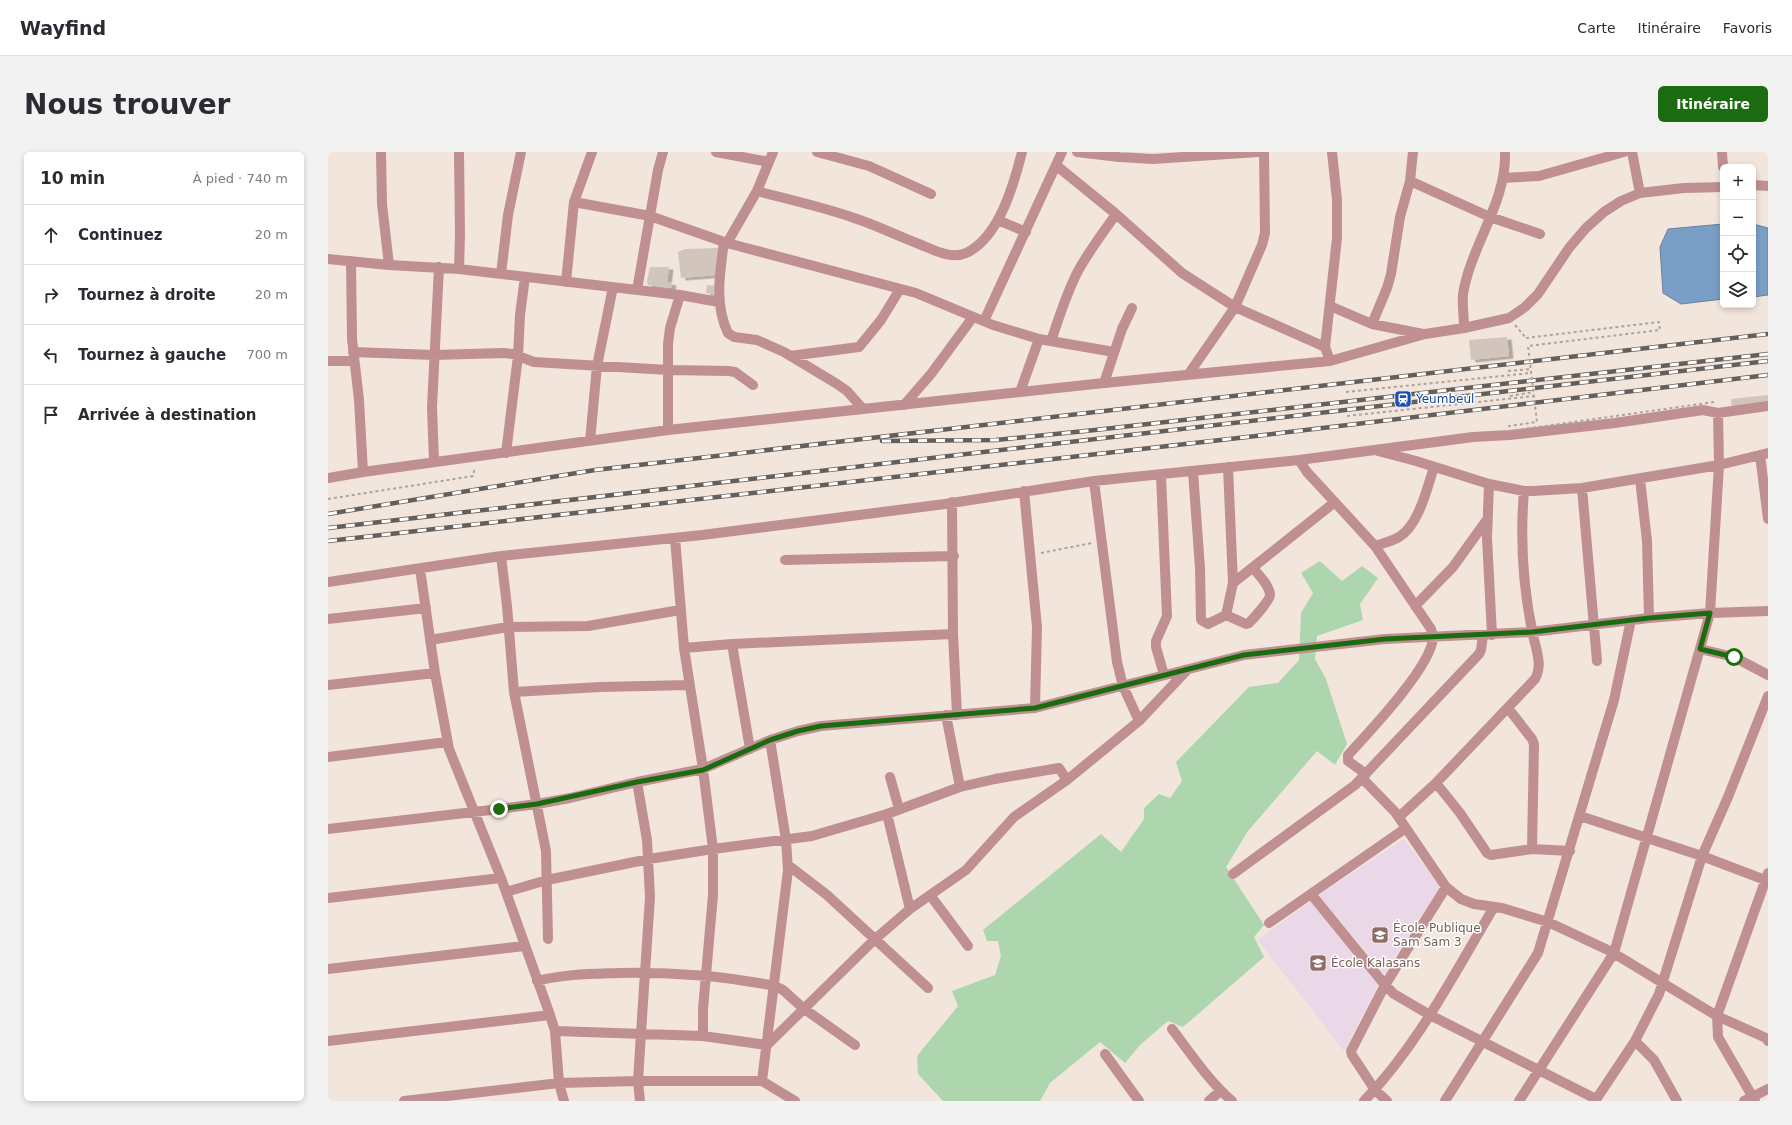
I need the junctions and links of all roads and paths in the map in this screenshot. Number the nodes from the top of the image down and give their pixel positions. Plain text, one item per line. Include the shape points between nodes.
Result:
1 (381, 152) edge
2 (459, 152) edge
3 (521, 152) edge
4 (592, 152) edge
5 (663, 152) edge
6 (716, 152) edge
7 (773, 152) edge
8 (817, 152) edge
9 (1022, 152) edge
10 (1062, 152) edge
11 (1077, 152) edge
12 (1258, 152) edge
13 (1264, 152) edge
14 (1332, 152) edge
15 (1413, 152) edge
16 (1505, 152) edge
17 (1624, 152) edge
18 (1632, 152) edge
19 (1722, 152) edge
20 (1216, 154) edge
21 (769, 162) junction
22 (1723, 164) edge
23 (1057, 166) junction
24 (1503, 178) junction
25 (1410, 181) junction
26 (1756, 185) edge
27 (1768, 186) edge
28 (1720, 187) edge
29 (757, 191) junction
30 (932, 194) dead end
31 (1640, 194) junction
32 (574, 202) junction
33 (1116, 214) junction
34 (650, 216) junction
35 (1490, 217) junction
36 (998, 220) junction
37 (1026, 232) junction
38 (1540, 234) dead end
39 (725, 242) junction
40 (328, 259) edge
41 (351, 261) junction
42 (389, 265) junction
43 (439, 268) junction
44 (459, 269) junction
45 (501, 274) junction
46 (525, 277) junction
47 (566, 282) junction
48 (613, 287) junction
49 (900, 289) junction
50 (637, 290) junction
51 (680, 295) junction
52 (719, 302) junction
53 (1330, 306) junction
54 (1235, 307) junction
55 (1132, 308) dead end
56 (973, 317) junction
57 (1509, 318) junction
58 (984, 321) junction
59 (1372, 324) junction
60 (1464, 328) junction
61 (1425, 334) junction
62 (1039, 339) junction
63 (1051, 341) junction
64 (1325, 347) junction
65 (1114, 352) junction
66 (434, 355) junction
67 (353, 356) junction
68 (518, 356) junction
69 (790, 356) junction
70 (328, 361) edge
71 (1330, 361) junction
72 (597, 366) junction
73 (1531, 369) junction
74 (668, 370) junction
75 (1508, 372) dead end
76 (1531, 373) junction
77 (1188, 375) junction
78 (1104, 383) junction
79 (753, 386) dead end
80 (1020, 392) junction
81 (1346, 392) dead end
82 (1533, 392) junction
83 (1510, 396) dead end
84 (1534, 396) junction
85 (1714, 402) dead end
86 (904, 405) junction
87 (1768, 406) edge
88 (863, 409) junction
89 (1718, 412) junction
90 (1347, 416) dead end
91 (668, 430) junction
92 (590, 441) junction
93 (1372, 450) junction
94 (506, 453) junction
95 (1764, 454) edge
96 (1299, 460) junction
97 (434, 462) junction
98 (1719, 465) junction
99 (1228, 467) junction
100 (1434, 467) junction
101 (363, 472) junction
102 (1193, 472) junction
103 (1161, 475) junction
104 (473, 476) dead end
105 (328, 478) edge
106 (1640, 479) junction
107 (1094, 482) junction
108 (1488, 484) junction
109 (1582, 488) junction
110 (1024, 491) junction
111 (1524, 491) junction
112 (1766, 492) edge
113 (328, 499) edge
114 (952, 502) junction
115 (1335, 502) junction
116 (1768, 519) edge
117 (1486, 521) junction
118 (676, 538) junction
119 (1101, 541) junction
120 (1375, 546) junction
121 (501, 556) junction
122 (954, 556) junction
123 (1030, 556) junction
124 (785, 560) dead end
125 (1253, 568) junction
126 (420, 569) junction
127 (328, 582) edge
128 (1234, 584) junction
129 (1415, 606) junction
130 (426, 608) junction
131 (680, 610) junction
132 (1768, 611) edge
133 (1710, 613) junction
134 (1226, 615) junction
135 (1649, 618) junction
136 (328, 619) edge
137 (1631, 620) junction
138 (1593, 624) junction
139 (508, 627) junction
140 (1532, 632) junction
141 (953, 634) junction
142 (1488, 635) junction
143 (1433, 638) junction
144 (430, 640) junction
145 (732, 644) junction
146 (684, 648) junction
147 (1700, 649) junction
148 (1597, 661) dead end
149 (1188, 670) junction
150 (435, 673) junction
151 (1164, 675) junction
152 (1768, 675) edge
153 (328, 685) edge
154 (690, 685) junction
155 (1123, 686) junction
156 (514, 692) junction
157 (1768, 696) edge
158 (1035, 708) junction
159 (1508, 708) junction
160 (946, 715) junction
161 (957, 715) junction
162 (1139, 721) junction
163 (770, 740) junction
164 (447, 742) junction
165 (750, 749) junction
166 (328, 757) edge
167 (703, 770) junction
168 (1364, 776) junction
169 (890, 777) dead end
170 (1066, 780) junction
171 (637, 782) junction
172 (1436, 783) junction
173 (960, 787) junction
174 (537, 804) junction
175 (899, 809) junction
176 (473, 812) junction
177 (887, 814) junction
178 (1580, 816) junction
179 (1399, 817) junction
180 (1406, 828) junction
181 (328, 829) edge
182 (1647, 838) junction
183 (786, 840) junction
184 (713, 848) junction
185 (1532, 850) junction
186 (1570, 851) junction
187 (1702, 856) junction
188 (649, 859) junction
189 (788, 865) junction
190 (1233, 874) dead end
191 (501, 878) junction
192 (1767, 878) edge
193 (547, 880) junction
194 (1446, 887) junction
195 (506, 892) junction
196 (1311, 894) junction
197 (930, 895) junction
198 (328, 898) edge
199 (1494, 907) junction
200 (910, 909) junction
201 (1548, 922) junction
202 (1269, 923) dead end
203 (548, 939) dead end
204 (874, 940) junction
205 (524, 946) junction
206 (968, 946) dead end
207 (1614, 954) junction
208 (328, 968) edge
209 (645, 972) junction
210 (706, 976) junction
211 (537, 981) junction
212 (1662, 984) junction
213 (1385, 985) junction
214 (775, 986) junction
215 (928, 988) dead end
216 (803, 1008) junction
217 (550, 1015) junction
218 (1430, 1015) junction
219 (1717, 1016) junction
220 (1172, 1029) dead end
221 (555, 1031) junction
222 (641, 1033) junction
223 (703, 1036) junction
224 (1767, 1039) edge
225 (328, 1041) edge
226 (1483, 1041) junction
227 (1635, 1041) junction
228 (767, 1045) junction
229 (855, 1045) dead end
230 (1105, 1054) dead end
231 (1540, 1070) junction
232 (638, 1081) junction
233 (762, 1081) junction
234 (559, 1083) junction
235 (1768, 1089) edge
236 (1220, 1090) junction
237 (1375, 1090) junction
238 (490, 1091) junction
239 (1596, 1100) edge
240 (1751, 1100) edge
241 (404, 1101) edge
242 (494, 1101) edge
243 (564, 1101) edge
244 (640, 1101) edge
245 (795, 1101) edge
246 (1139, 1101) edge
247 (1209, 1101) edge
248 (1232, 1101) edge
249 (1364, 1101) edge
250 (1387, 1101) edge
251 (1446, 1101) edge
252 (1519, 1101) edge
253 (1677, 1101) edge

1 - 42 street via 382,204
2 - 44 street
3 - 45 street via 508,215
4 - 32 street
5 - 34 street
6 - 21 street
7 - 21 street
8 - 30 street via 869,166
9 - 36 street via 1012,188
10 - 23 street
11 - 20 street via 1153,159
12 - 20 street
13 - 54 street via 1265,233
14 - 53 street via 1337,232
15 - 25 street
16 - 24 street
17 - 24 street via 1539,176
18 - 31 street
19 - 22 street
21 - 29 street
23 - 33 street
23 - 37 street
24 - 35 street
25 - 35 street
25 - 59 street via 1400,217 1387,288
26 - 27 street
28 - 31 street via 1684,188
29 - 36 street via 855,218 939,252 954,255 964,254 975,248
29 - 39 street
31 - 57 street via 1615,205 1586,228 1538,294
32 - 34 street
32 - 47 street
33 - 54 street via 1182,273
33 - 63 street via 1078,272
34 - 39 street
34 - 50 street
35 - 38 street
35 - 60 street via 1463,295
36 - 37 street
37 - 58 street
39 - 49 street
39 - 52 street via 719,276
40 - 41 street
41 - 42 street
41 - 67 street
42 - 43 street
43 - 44 street
43 - 66 street
44 - 45 street
45 - 46 street
46 - 47 street
46 - 68 street
47 - 48 street
48 - 50 street
48 - 72 street
49 - 56 street
49 - 69 street via 860,347
50 - 51 street
51 - 52 street
51 - 74 street via 670,328
52 - 69 street via 730,336 757,340
53 - 59 street
53 - 64 street
54 - 64 street
54 - 77 street
55 - 65 street
56 - 58 street
56 - 86 street via 932,374
57 - 60 street
57 - 73 path, bridge via 1526,338 1659,322 1660,330 1528,346
58 - 62 street
59 - 61 street
60 - 61 street
61 - 71 street
62 - 63 street
62 - 80 street
63 - 65 street
64 - 71 street
65 - 78 street
66 - 67 street
66 - 68 street via 504,353
66 - 97 street
67 - 70 street
67 - 101 street via 359,400
68 - 72 street via 534,362
68 - 94 street
69 - 88 street via 847,391
71 - 77 street
72 - 74 street
72 - 92 street
73 - 75 path
73 - 76 path, bridge
74 - 79 street via 735,372
74 - 91 street
76 - 81 path
76 - 82 path, bridge
77 - 78 street
78 - 80 street
80 - 86 street
82 - 83 path
82 - 84 path, bridge
84 - 85 path, bridge via 1537,422 1509,426 1510,431
84 - 90 path
86 - 88 street
87 - 89 street
88 - 91 street
89 - 93 street via 1703,410 1615,423
89 - 98 street
91 - 92 street
92 - 94 street
93 - 96 street
93 - 100 street
94 - 97 street
95 - 98 street
95 - 112 street
96 - 99 street
96 - 115 street
97 - 101 street
98 - 106 street
98 - 133 street
99 - 102 street
99 - 128 street
100 - 108 street
100 - 120 street via 1419,510 1407,530 1399,537
101 - 105 street
102 - 103 street
102 - 134 street via 1201,620 1211,623
103 - 107 street
103 - 151 street via 1167,616 1156,647
104 - 113 path
106 - 109 street
106 - 135 street via 1648,541
107 - 110 street
107 - 119 street
108 - 111 street
108 - 117 street
109 - 111 street
109 - 138 street
110 - 114 street
110 - 123 street
111 - 140 street via 1522,545
112 - 116 street
114 - 118 street
114 - 122 street
115 - 120 street
115 - 125 street
117 - 129 street via 1457,562
117 - 142 street
118 - 121 street
118 - 131 street
119 - 123 path
119 - 155 street via 1117,662
120 - 129 street
121 - 126 street
121 - 139 street
122 - 124 street
122 - 141 street
123 - 158 street via 1037,627
125 - 128 street
125 - 134 street via 1268,588 1269,598 1249,623
126 - 127 street
126 - 130 street
128 - 134 street
129 - 143 street via 1431,629
130 - 136 street
130 - 144 street
131 - 139 street via 588,626
131 - 146 street
132 - 133 street
133 - 135 street
133 - 147 street
135 - 137 street
137 - 138 street
137 - 178 street via 1614,700
138 - 140 street
138 - 148 street
139 - 144 street
139 - 156 street
140 - 142 street
140 - 159 street via 1539,672
141 - 145 street
141 - 161 street
142 - 143 street
142 - 168 street via 1479,654
143 - 149 street via 1385,639 1244,655
143 - 168 street via 1426,657 1411,682 1348,755 1348,761
144 - 150 street
145 - 146 street
145 - 165 street
146 - 154 street
147 - 152 street via 1734,657
147 - 182 street
149 - 151 street
149 - 162 street
150 - 153 street
150 - 164 street
151 - 155 street
154 - 156 street
154 - 167 street
155 - 158 street
155 - 162 street
156 - 174 street
157 - 187 street
158 - 161 street
159 - 172 street
159 - 185 street via 1534,744
160 - 161 street
160 - 163 street via 821,726
160 - 173 street
162 - 170 street
163 - 165 street
163 - 183 street
164 - 166 street
164 - 176 street
165 - 167 street
167 - 171 street
167 - 184 street
168 - 179 street
168 - 190 street
169 - 175 street
170 - 173 street via 1060,769 1056,768
170 - 197 street via 1014,817 974,862
171 - 174 street
171 - 188 street
172 - 179 street
172 - 185 street via 1487,853 1494,855
173 - 175 street
174 - 176 street
174 - 193 street via 546,851
175 - 177 street
176 - 181 street
176 - 191 street
177 - 183 street via 812,836
177 - 200 street
178 - 182 street
178 - 186 street
179 - 180 street
180 - 194 street
180 - 196 street
182 - 187 street
182 - 207 street
183 - 184 street
183 - 189 street
184 - 188 street
184 - 210 street
185 - 186 street
186 - 201 street
187 - 192 street
187 - 212 street
188 - 193 street
188 - 209 street via 650,897
189 - 204 street via 827,895
189 - 214 street
191 - 195 street
191 - 198 street
192 - 219 street
193 - 195 street
193 - 203 street
194 - 199 street via 1461,899
194 - 213 street
195 - 205 street
196 - 202 street
196 - 213 street
197 - 200 street
197 - 206 street
199 - 201 street
199 - 218 street
200 - 204 street
201 - 207 street
201 - 226 street via 1538,953
204 - 215 street
204 - 216 street
205 - 208 street
205 - 211 street
207 - 212 street
207 - 231 street
209 - 210 street
209 - 211 street via 571,974
209 - 222 street
210 - 214 street
210 - 223 street
211 - 217 street
212 - 219 street
212 - 227 street via 1653,1008
213 - 218 street via 1394,994
213 - 237 street via 1351,1051
214 - 216 street
214 - 228 street
216 - 228 street
216 - 229 street
217 - 221 street
217 - 225 street
218 - 226 street
218 - 237 street via 1391,1072
219 - 224 street
219 - 240 street via 1718,1037
220 - 236 street
221 - 222 street
221 - 234 street
222 - 223 street
222 - 232 street
223 - 228 street
226 - 231 street
226 - 251 street
227 - 239 street
227 - 253 street via 1654,1060
228 - 233 street
230 - 246 street
231 - 239 street
231 - 252 street
232 - 233 street
232 - 234 street
232 - 244 street
233 - 245 street
234 - 238 street
234 - 243 street
235 - 240 street
236 - 247 street
236 - 248 street
237 - 249 street
237 - 250 street
238 - 241 street
238 - 242 street

